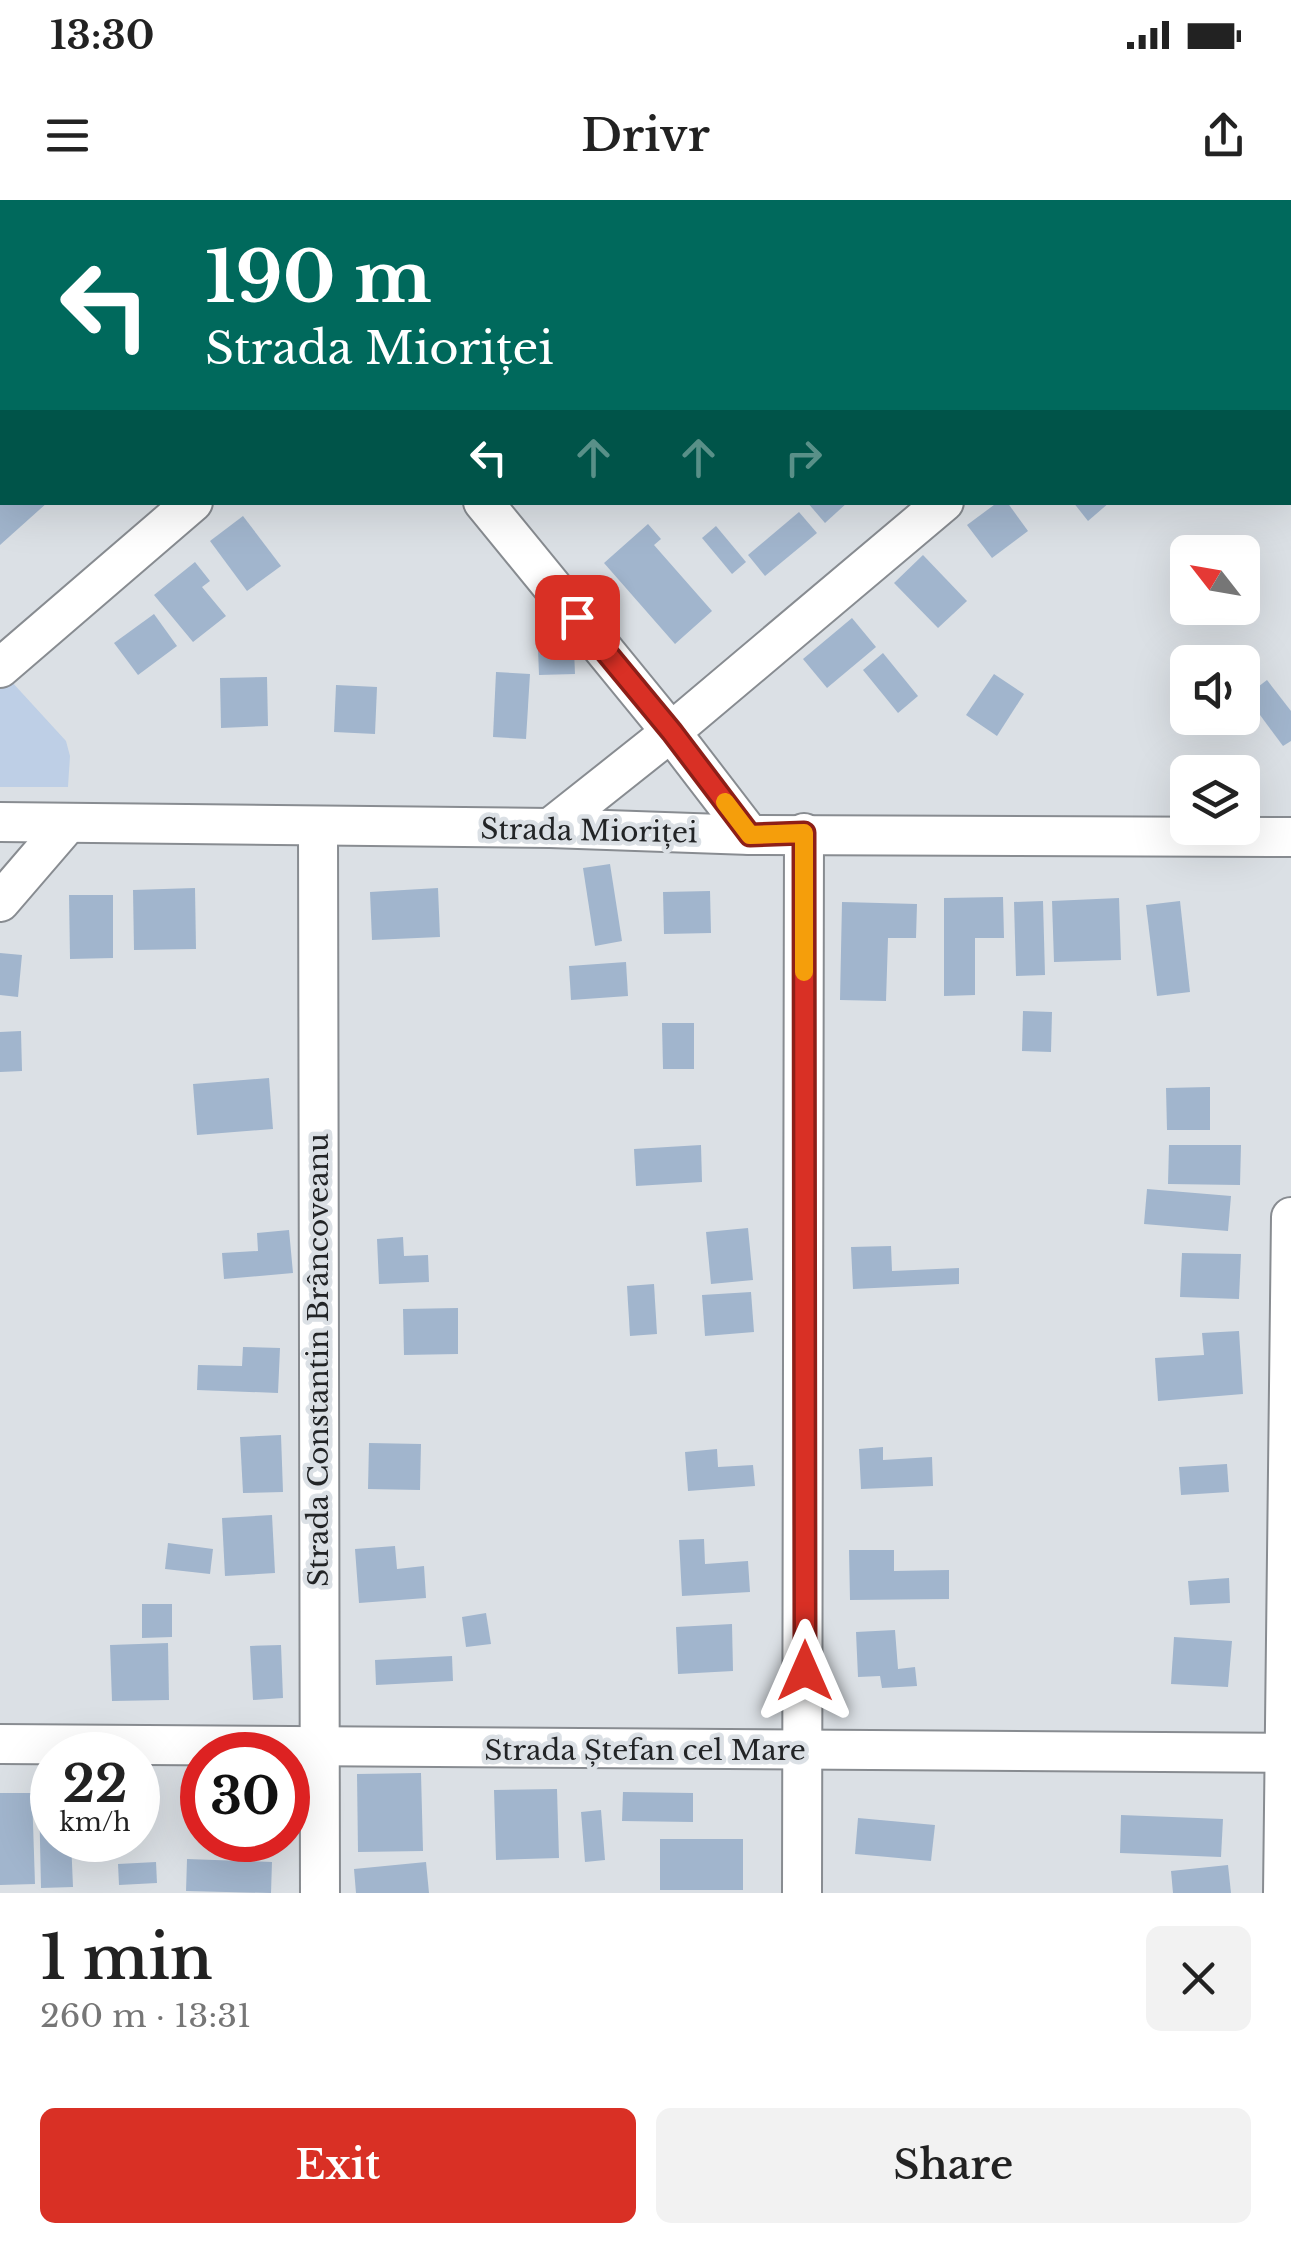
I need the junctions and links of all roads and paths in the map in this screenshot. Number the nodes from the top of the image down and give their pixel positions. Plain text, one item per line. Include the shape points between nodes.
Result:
1 (189, 505) edge
2 (485, 505) edge
3 (940, 505) edge
4 (0, 668) edge
5 (672, 732) junction
6 (0, 822) edge
7 (68, 823) junction
8 (318, 827) junction
9 (550, 828) junction
10 (804, 833) junction
11 (750, 835) junction
12 (1291, 836) edge
13 (0, 902) edge
14 (1291, 1217) edge
15 (0, 1744) edge
16 (319, 1748) junction
17 (805, 1751) junction
18 (1288, 1753) edge
19 (320, 1893) edge
20 (802, 1893) edge
21 (1283, 1893) edge

1 - 4 street
2 - 5 street
3 - 5 street
5 - 9 street
5 - 11 street
6 - 7 street, Strada Mioriței
7 - 8 street, Strada Mioriței
7 - 13 street
8 - 9 street, Strada Mioriței
8 - 16 street, Strada Constantin Brâncoveanu
9 - 11 street, Strada Mioriței
10 - 11 street, Strada Mioriței
10 - 12 street, Strada Mioriței
10 - 17 street
14 - 18 street
15 - 16 street, Strada Ștefan cel Mare
16 - 17 street, Strada Ștefan cel Mare
16 - 19 street, Strada Constantin Brâncoveanu
17 - 18 street, Strada Ștefan cel Mare
17 - 20 street
18 - 21 street

